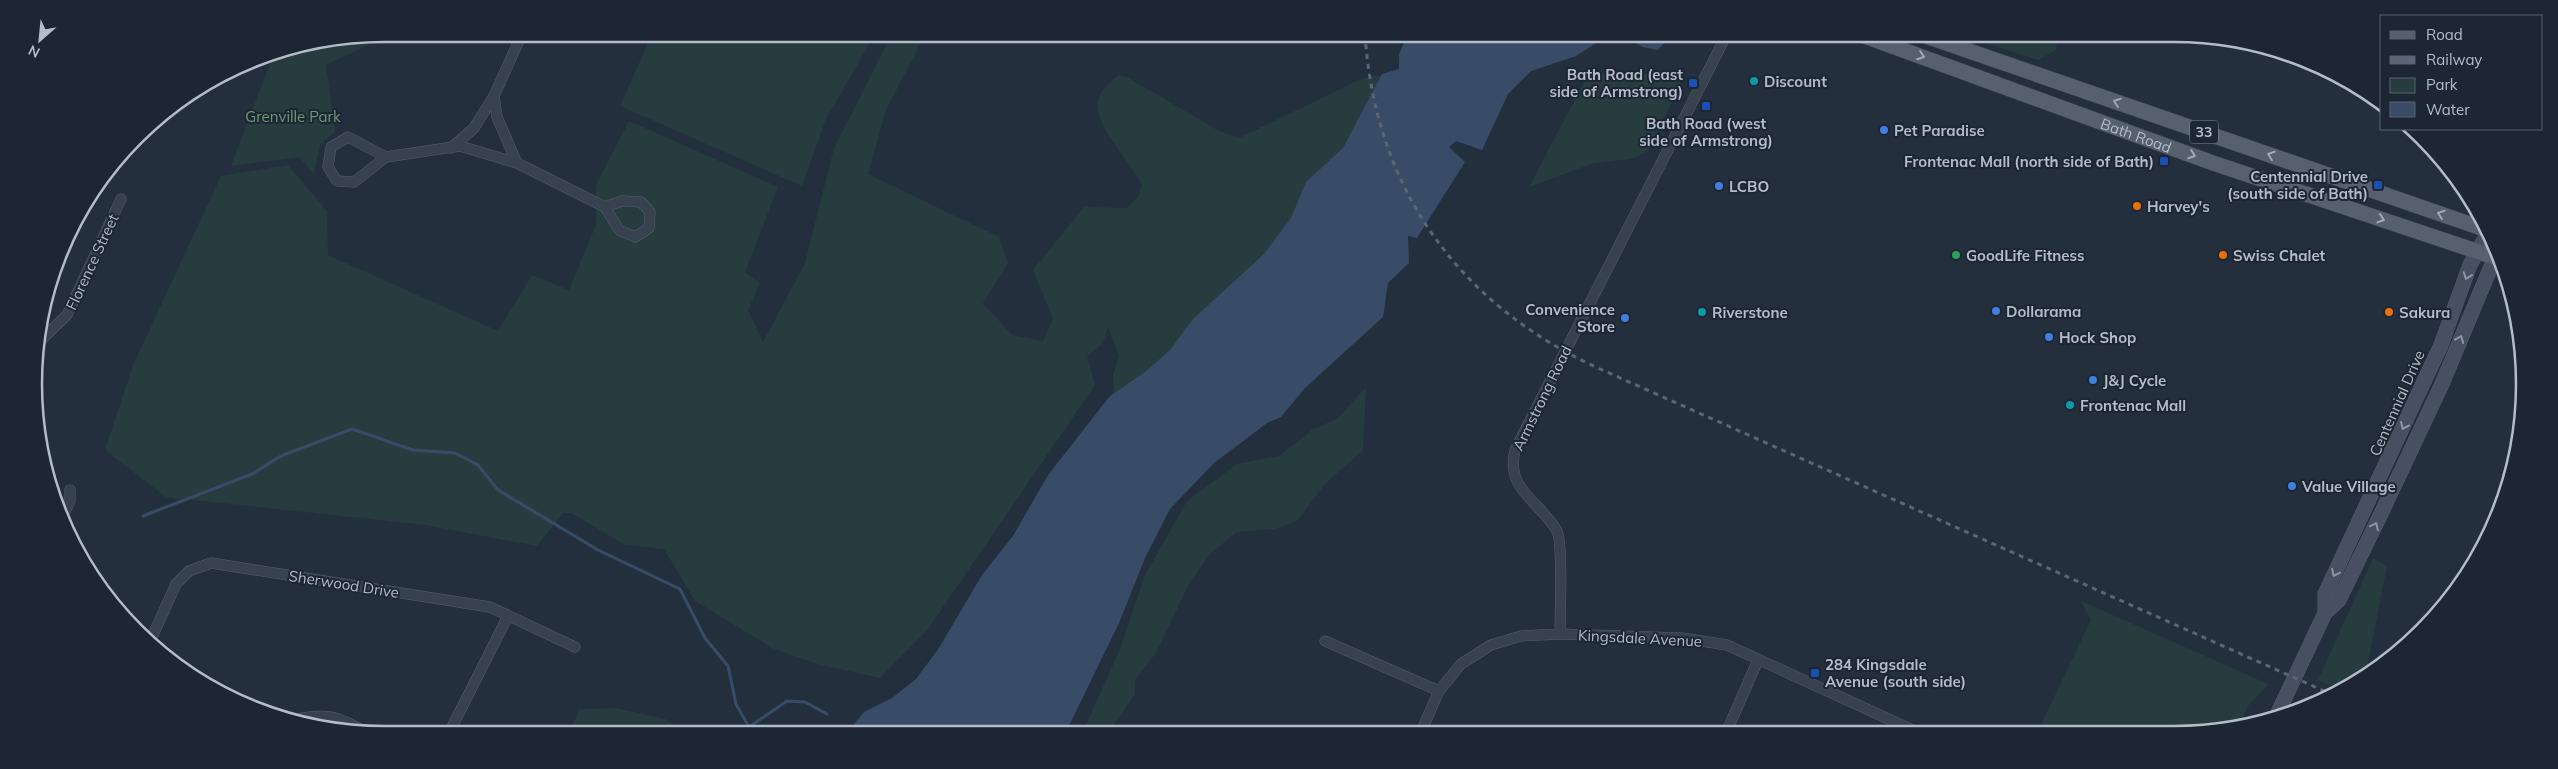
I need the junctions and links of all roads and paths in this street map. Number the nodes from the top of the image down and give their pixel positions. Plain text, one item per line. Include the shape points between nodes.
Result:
1 (518, 42) edge
2 (1723, 42) edge
3 (1881, 42) edge
4 (1943, 42) edge
5 (494, 96) junction
6 (451, 148) junction
7 (386, 157) junction
8 (517, 163) junction
9 (122, 199) dead end
10 (605, 207) junction
11 (2478, 228) edge
12 (2483, 240) edge
13 (2477, 251) junction
14 (2490, 255) edge
15 (2494, 266) edge
16 (46, 336) edge
17 (70, 490) dead end
18 (66, 508) edge
19 (2325, 613) junction
20 (508, 616) junction
21 (1560, 634) junction
22 (153, 636) edge
23 (1325, 641) dead end
24 (575, 647) dead end
25 (1758, 660) junction
26 (1439, 691) junction
27 (2280, 709) edge
28 (305, 717) edge
29 (354, 725) edge
30 (453, 726) edge
31 (1424, 726) edge
32 (1729, 726) edge
33 (1904, 726) edge

1 - 5 street
2 - 21 street, Armstrong Road via 1515,450 1512,463 1514,478 1558,532
3 -> 13 main road, Bath Road / 33 via 2214,163
11 -> 4 main road, Bath Road / 33
5 - 6 street via 474,128
5 - 8 street via 497,117
6 - 7 street
6 - 8 street via 460,146
7 - 7 street via 348,137 330,147 328,167 337,181 354,182
8 - 10 street
9 - 16 street, Florence Street via 68,315
10 - 10 street via 619,230 635,237 649,228 650,212 641,202 622,201
12 - 13 main road, Centennial Drive
13 - 14 main road, Bath Road / 33
13 -> 19 main road, Centennial Drive via 2441,345 2325,594
19 -> 15 main road, Centennial Drive via 2339,600 2378,520
17 - 18 street
19 - 27 main road, Centennial Drive
20 - 22 street, Sherwood Drive via 490,607 211,563 189,571 176,584
20 - 24 street, Sherwood Drive
20 - 30 street
21 - 25 street, Kingsdale Avenue via 1682,638 1727,645
21 - 26 street, Kingsdale Avenue via 1521,636 1491,645 1462,664
23 - 26 street
25 - 32 street
25 - 33 street, Kingsdale Avenue
26 - 31 street, Kingsdale Avenue
28 - 29 street via 316,714

